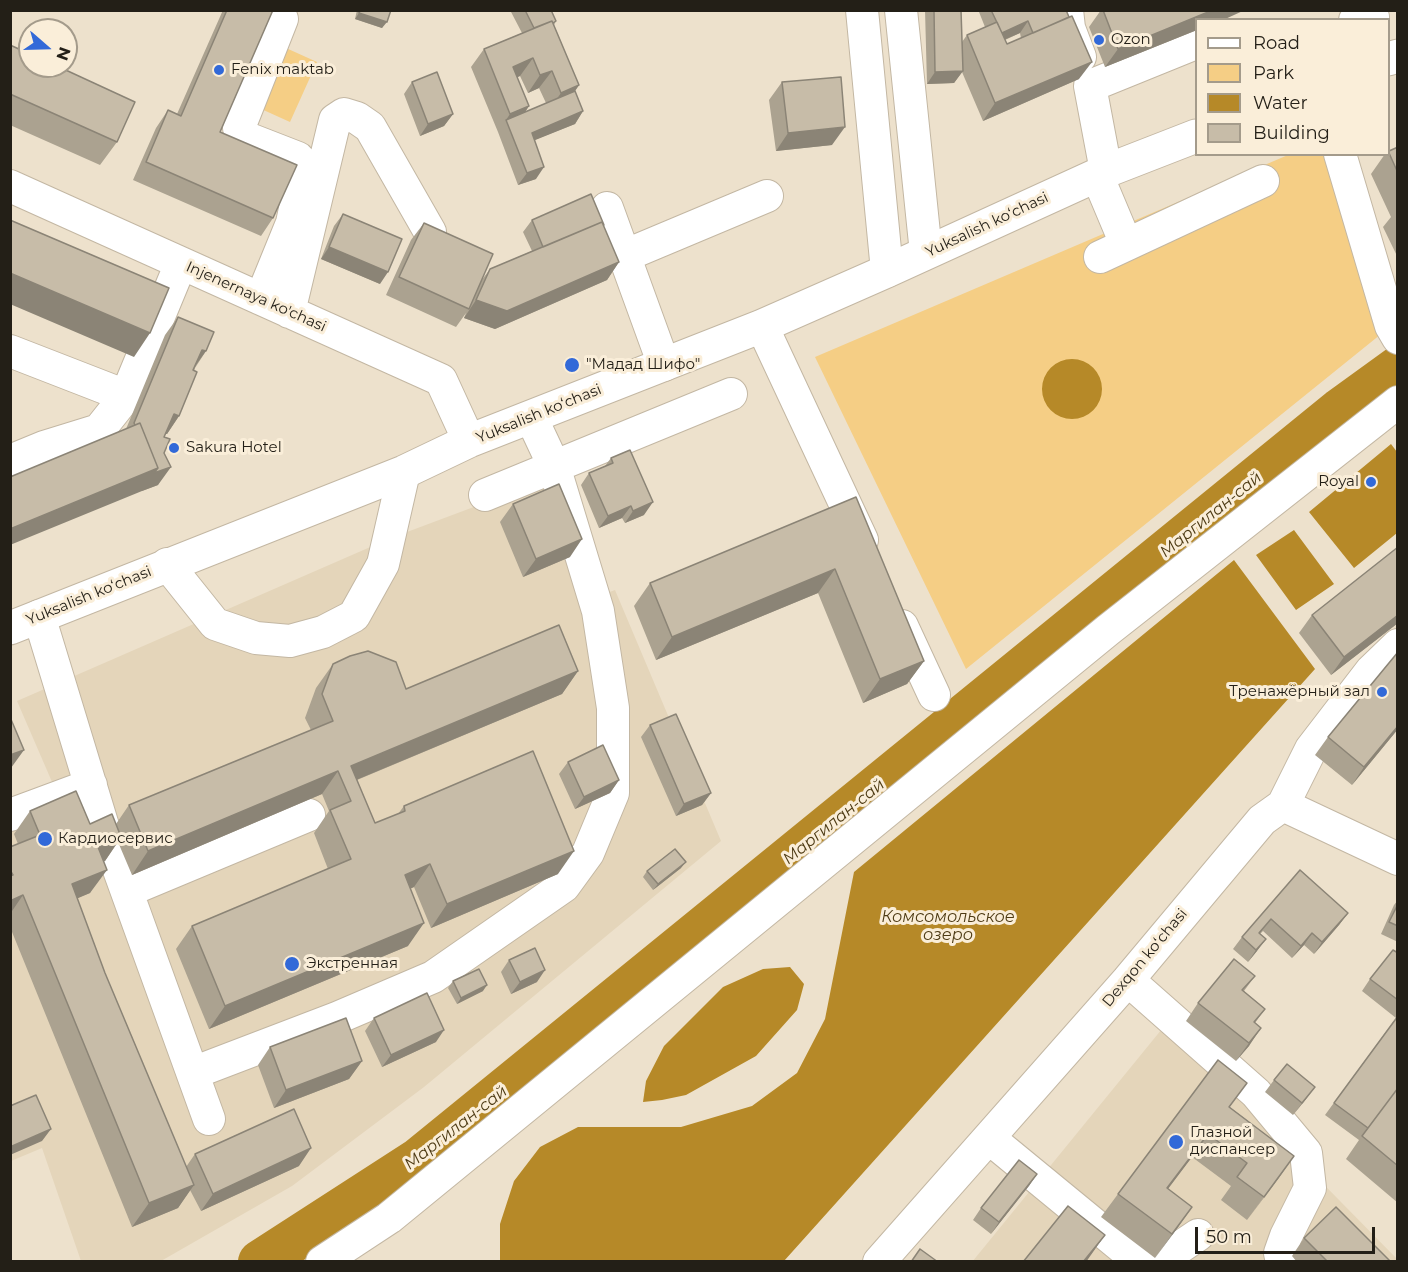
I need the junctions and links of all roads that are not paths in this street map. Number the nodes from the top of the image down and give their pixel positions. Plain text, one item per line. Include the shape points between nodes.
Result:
1 (862, 10) edge
2 (901, 10) edge
3 (1067, 10) edge
4 (282, 19) dead end
5 (1195, 44) edge
6 (1090, 86) junction
7 (1195, 137) edge
8 (1341, 156) edge
9 (1102, 173) junction
10 (1263, 181) dead end
11 (10, 186) edge
12 (767, 196) dead end
13 (607, 208) dead end
14 (430, 232) edge
15 (926, 253) junction
16 (624, 256) junction
17 (181, 263) junction
18 (887, 271) junction
19 (261, 299) junction
20 (290, 312) junction
21 (762, 326) junction
22 (1394, 332) edge
23 (10, 351) edge
24 (664, 365) junction
25 (731, 394) dead end
26 (126, 396) junction
27 (1398, 402) edge
28 (531, 417) junction
29 (469, 441) junction
30 (10, 461) edge
31 (554, 466) junction
32 (404, 472) junction
33 (484, 495) dead end
34 (167, 564) junction
35 (874, 565) edge
36 (889, 598) edge
37 (25, 622) edge
38 (1398, 645) edge
39 (934, 695) dead end
40 (91, 785) junction
41 (1283, 805) junction
42 (10, 815) edge
43 (309, 815) dead end
44 (1398, 859) edge
45 (127, 891) junction
46 (1128, 980) junction
47 (193, 1073) junction
48 (209, 1119) dead end
49 (989, 1138) junction
50 (1198, 1235) dead end
51 (337, 1258) edge
52 (879, 1262) edge
53 (1140, 1262) edge
54 (1158, 1262) edge
55 (1282, 1262) edge

1 - 18 street
2 - 15 street
3 - 6 street via 1069,28
4 - 19 street via 239,128 244,137 298,158 304,166 292,223
5 - 6 street
6 - 9 street
7 - 9 main road, Yuksalish koʻchasi
8 - 22 street
9 - 10 street via 1113,251
9 - 15 main road, Yuksalish koʻchasi
11 - 17 street, Injenernaya ko'chasi
12 - 16 street
13 - 16 street
14 - 20 street via 370,127 344,114 335,120
15 - 18 main road, Yuksalish koʻchasi
16 - 24 street
17 - 19 street, Injenernaya ko'chasi
17 - 26 street
18 - 21 main road, Yuksalish koʻchasi
19 - 20 street, Injenernaya ko'chasi
20 - 29 street, Injenernaya ko'chasi via 441,380
21 - 24 main road, Yuksalish koʻchasi
21 - 35 street
23 - 26 street
24 - 28 main road, Yuksalish koʻchasi
25 - 31 street
26 - 30 street via 99,430
27 - 51 street via 1108,630
28 - 29 main road, Yuksalish koʻchasi
28 - 31 street
29 - 32 main road, Yuksalish koʻchasi
31 - 33 street
31 - 47 street via 598,611 613,708 614,793 588,853 564,886 433,978
32 - 34 main road, Yuksalish koʻchasi
32 - 34 street via 383,564 354,616 323,632 290,641 256,638 214,624
34 - 37 main road, Yuksalish koʻchasi
36 - 39 street
37 - 40 street
38 - 41 street, Dexqon koʻchasi via 1371,670 1311,749
40 - 42 street
40 - 45 street
41 - 44 street
41 - 46 street, Dexqon koʻchasi via 1262,820
43 - 45 street
45 - 47 street
46 - 49 street, Dexqon koʻchasi
46 - 55 street via 1256,1093 1306,1153 1310,1188 1286,1236 1280,1253
47 - 48 street
49 - 52 street, Dexqon koʻchasi
49 - 53 street
50 - 54 street

